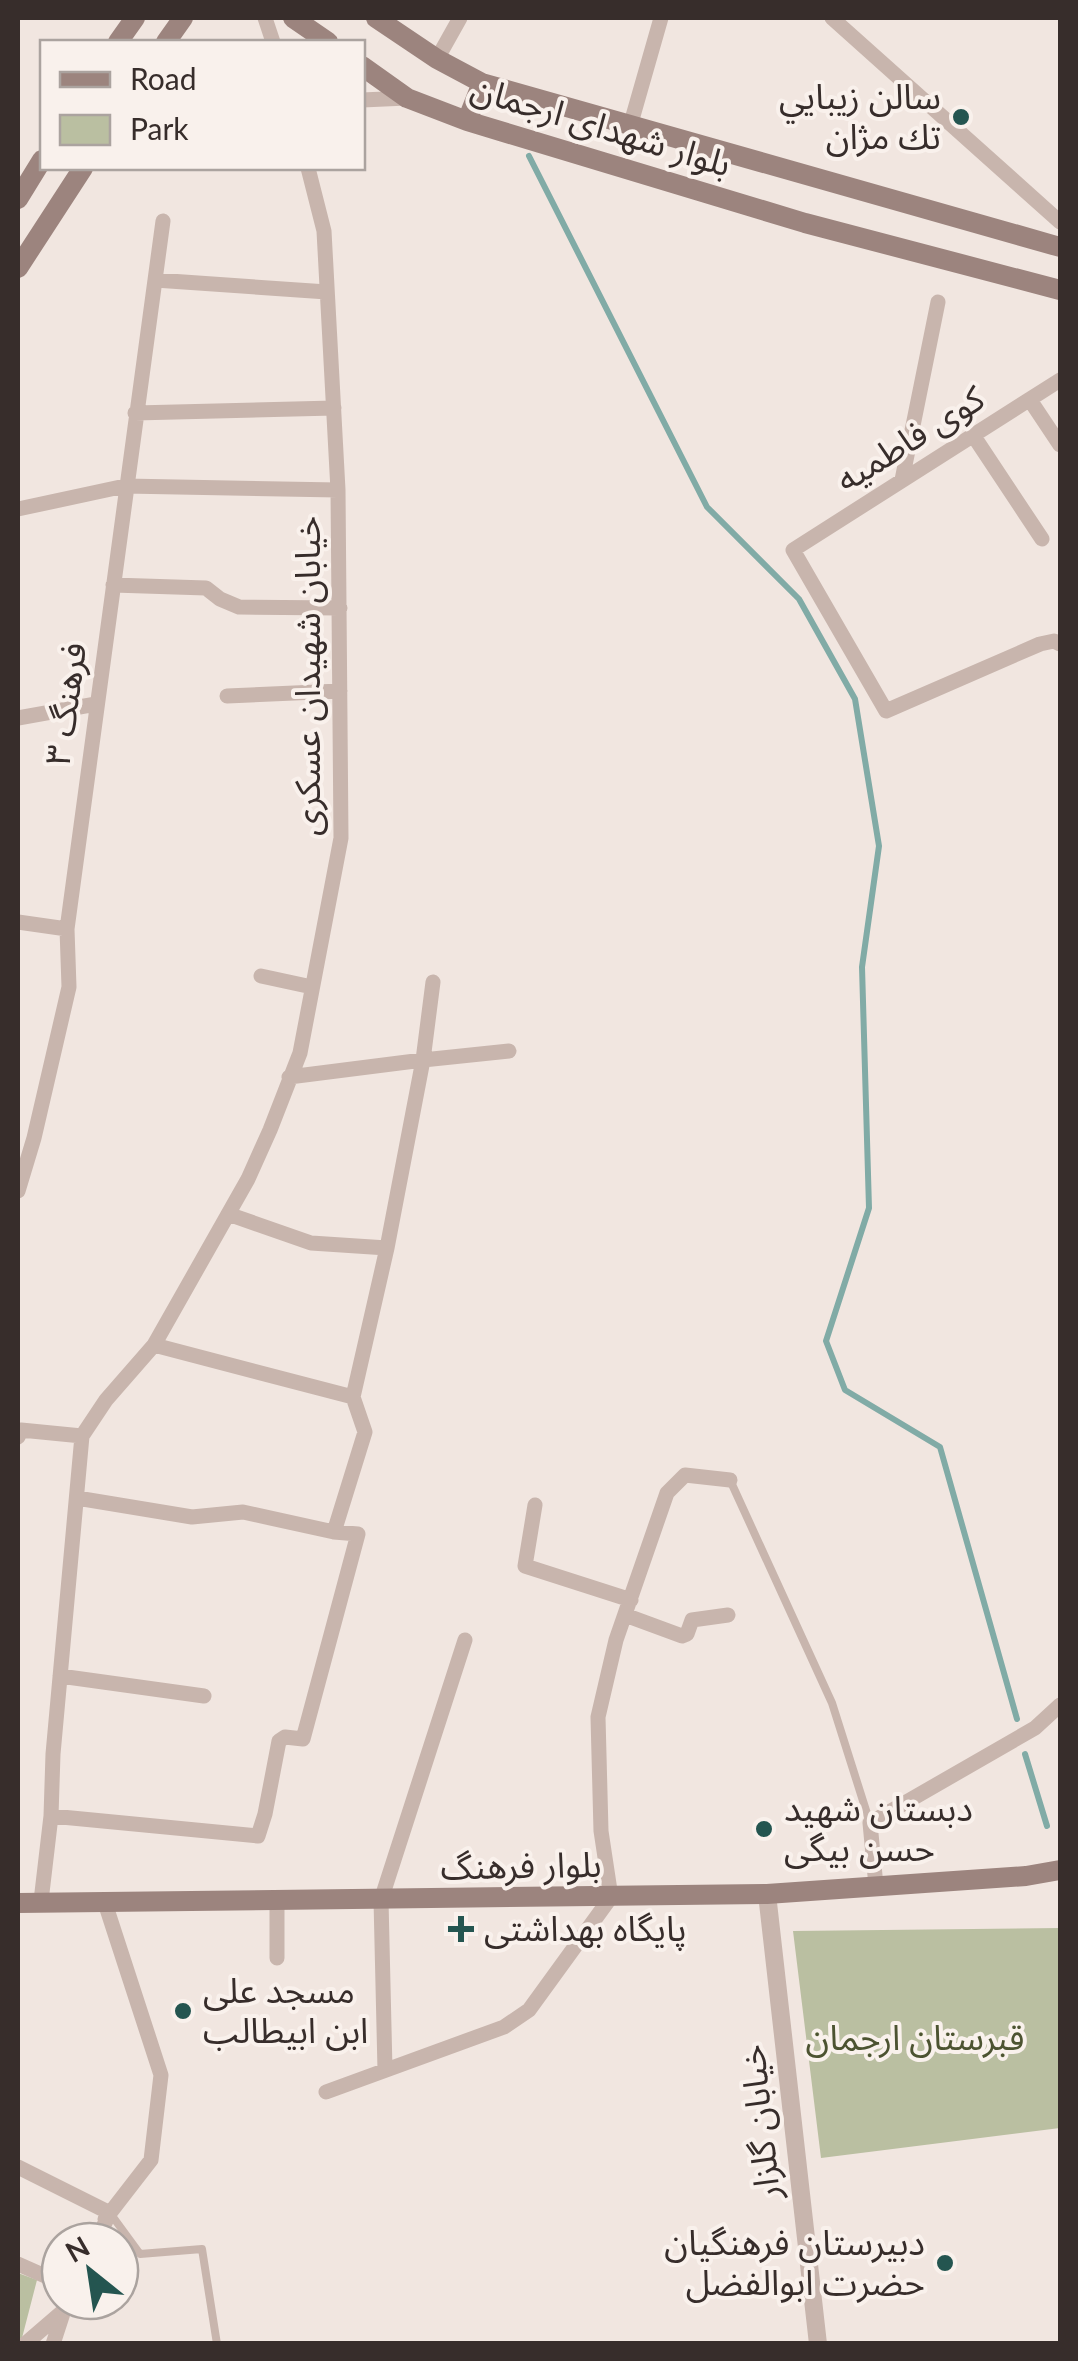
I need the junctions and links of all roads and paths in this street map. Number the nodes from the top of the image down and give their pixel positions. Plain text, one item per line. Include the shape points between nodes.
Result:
1 (134, 18) edge
2 (183, 18) edge
3 (293, 18) edge
4 (376, 18) edge
5 (460, 18) edge
6 (661, 18) edge
7 (832, 18) edge
8 (119, 40) edge
9 (167, 40) edge
10 (325, 40) edge
11 (437, 59) junction
12 (365, 68) edge
13 (482, 83) junction
14 (407, 98) junction
15 (365, 100) edge
16 (468, 121) junction
17 (630, 123) junction
18 (40, 163) edge
19 (81, 170) edge
20 (309, 170) edge
21 (18, 199) edge
22 (163, 221) dead end
23 (1060, 222) edge
24 (27, 234) edge
25 (1060, 246) edge
26 (18, 268) edge
27 (154, 280) junction
28 (1060, 290) edge
29 (327, 292) junction
30 (938, 302) dead end
31 (1060, 380) edge
32 (1030, 400) junction
33 (334, 408) junction
34 (135, 413) junction
35 (973, 435) junction
36 (1060, 444) edge
37 (902, 480) junction
38 (125, 486) junction
39 (338, 490) junction
40 (18, 509) edge
41 (1042, 539) dead end
42 (113, 585) junction
43 (340, 608) junction
44 (1060, 644) edge
45 (340, 691) junction
46 (227, 696) dead end
47 (96, 704) junction
48 (18, 718) edge
49 (18, 922) edge
50 (67, 930) junction
51 (261, 976) dead end
52 (434, 982) dead end
53 (312, 987) junction
54 (509, 1051) dead end
55 (423, 1060) junction
56 (289, 1077) junction
57 (26, 1135) edge
58 (18, 1191) edge
59 (228, 1214) junction
60 (388, 1248) junction
61 (154, 1345) junction
62 (353, 1396) junction
63 (18, 1436) edge
64 (82, 1436) junction
65 (730, 1480) joint
66 (77, 1498) junction
67 (535, 1505) dead end
68 (334, 1532) junction
69 (628, 1607) junction
70 (728, 1616) dead end
71 (464, 1640) dead end
72 (60, 1676) junction
73 (204, 1696) dead end
74 (1060, 1705) edge
75 (51, 1816) junction
76 (870, 1823) junction
77 (1060, 1870) edge
78 (1026, 1876) junction
79 (1060, 1880) edge
80 (876, 1886) junction
81 (767, 1894) junction
82 (611, 1897) junction
83 (382, 1900) junction
84 (41, 1901) junction
85 (276, 1902) junction
86 (105, 1903) junction
87 (18, 1904) edge
88 (277, 1958) dead end
89 (386, 2070) junction
90 (326, 2092) dead end
91 (18, 2167) edge
92 (110, 2213) junction
93 (103, 2221) edge
94 (106, 2221) edge
95 (50, 2321) edge
96 (26, 2344) edge
97 (218, 2344) edge
98 (818, 2344) edge

1 - 8 main road
2 - 9 main road
3 - 10 main road
4 - 11 main road, بلوار شهدای ارجمان
5 - 11 street
6 - 17 street
7 - 23 street
11 - 13 main road, بلوار شهدای ارجمان
12 - 14 main road, بلوار شهدای ارجمان
13 - 16 main road
13 - 17 main road, بلوار شهدای ارجمان
14 - 15 street
14 - 16 main road, بلوار شهدای ارجمان
16 - 28 main road, بلوار شهدای ارجمان via 805,223
17 - 25 main road, بلوار شهدای ارجمان
18 - 21 main road
19 - 24 main road
20 - 29 street, خیابان شهیدان عسکری via 324,231
22 - 27 street, فرهنگ ۳
24 - 26 main road
27 - 29 street
27 - 34 street, فرهنگ ۳
29 - 33 street, خیابان شهیدان عسکری
30 - 37 street
31 - 32 street, کوی فاطمیه
32 - 35 street, کوی فاطمیه
32 - 36 street
33 - 34 street
33 - 39 street, خیابان شهیدان عسکری
34 - 38 street, فرهنگ ۳
35 - 37 street, کوی فاطمیه
35 - 41 street
37 - 44 street, کوی فاطمیه via 793,550 886,711 1040,644
38 - 39 street
38 - 40 street
38 - 42 street, فرهنگ ۳
39 - 43 street, خیابان شهیدان عسکری
42 - 43 street via 206,588 239,607
42 - 47 street, فرهنگ ۳
43 - 45 street, خیابان شهیدان عسکری
45 - 46 street
45 - 53 street, خیابان شهیدان عسکری via 341,838
47 - 48 street
47 - 50 street, فرهنگ ۳
49 - 50 street
50 - 57 street, فرهنگ ۳ via 70,987
51 - 53 street
52 - 55 street
53 - 56 street, خیابان شهیدان عسکری
54 - 55 street
55 - 56 street
55 - 60 street
56 - 59 street, خیابان شهیدان عسکری
57 - 58 street, فرهنگ ۳
59 - 60 street via 311,1243
59 - 61 street, خیابان شهیدان عسکری
60 - 62 street
61 - 62 street
61 - 64 street, خیابان شهیدان عسکری
62 - 68 street via 365,1432
63 - 64 street via 21,1430
64 - 66 street
65 - 69 street via 686,1475 667,1493
65 - 76 lane via 832,1703
66 - 68 street via 192,1518 243,1512
66 - 72 street
67 - 69 street via 525,1566
68 - 75 street via 358,1534 303,1739 278,1741 258,1836
69 - 70 street via 682,1636 692,1620
69 - 82 street via 598,1717 600,1831
71 - 83 street
72 - 73 street
72 - 75 street
74 - 76 street via 1035,1728
75 - 84 street
76 - 80 street
77 - 78 main road, بلوار فرهنگ
78 - 79 main road, بلوار فرهنگ
78 - 80 main road, بلوار فرهنگ
80 - 81 main road, بلوار فرهنگ
81 - 82 main road, بلوار فرهنگ
81 - 98 street, خیابان گلزار
82 - 83 main road, بلوار فرهنگ
82 - 89 street via 528,2010 504,2026
83 - 85 main road, بلوار فرهنگ
83 - 89 street
84 - 86 main road, بلوار فرهنگ
84 - 87 main road, بلوار فرهنگ
85 - 86 main road, بلوار فرهنگ
85 - 88 street
86 - 92 street via 161,2074 151,2160
89 - 90 street
91 - 92 street
92 - 93 street
92 - 94 street
92 - 97 lane via 140,2254 202,2249
95 - 96 street

